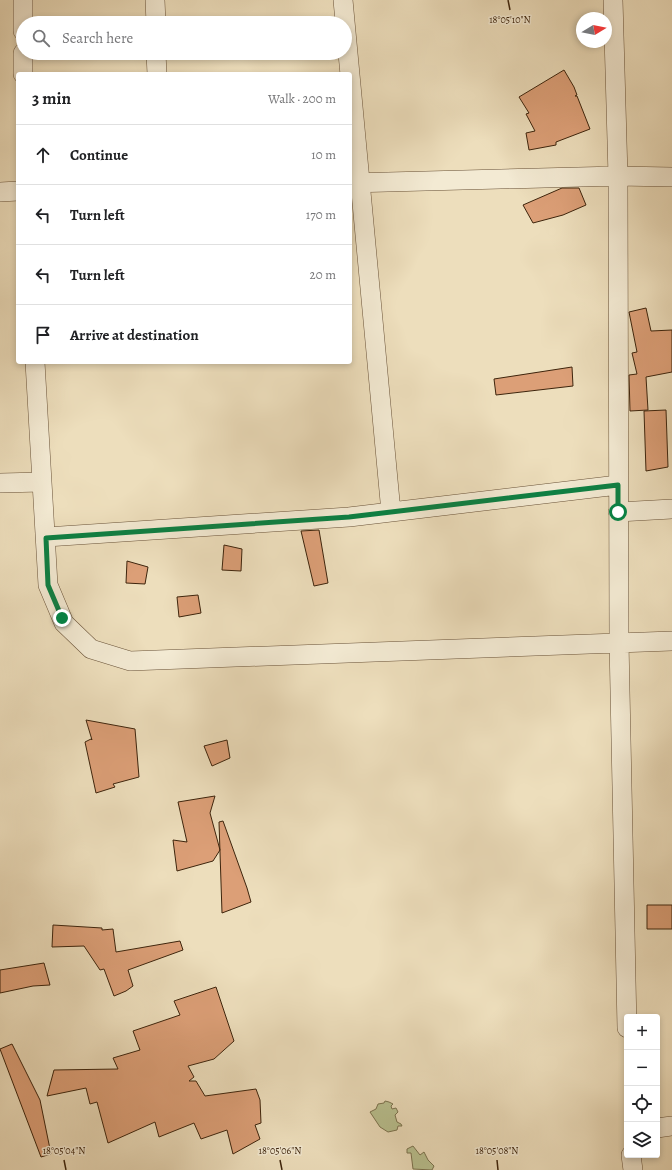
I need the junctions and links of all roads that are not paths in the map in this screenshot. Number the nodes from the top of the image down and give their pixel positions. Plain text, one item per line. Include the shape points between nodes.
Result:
1 (23, 0) edge
2 (155, 0) edge
3 (343, 0) edge
4 (613, 0) edge
5 (23, 16) edge
6 (156, 16) edge
7 (344, 16) edge
8 (23, 60) edge
9 (156, 60) edge
10 (347, 60) edge
11 (23, 72) edge
12 (157, 72) edge
13 (348, 72) edge
14 (352, 137) edge
15 (618, 176) junction
16 (672, 177) edge
17 (355, 183) edge
18 (16, 191) edge
19 (0, 192) edge
20 (35, 364) edge
21 (42, 482) junction
22 (0, 483) edge
23 (618, 485) junction
24 (672, 509) edge
25 (391, 512) junction
26 (618, 512) junction
27 (46, 538) junction
28 (672, 641) edge
29 (619, 642) junction
30 (627, 1014) edge
31 (672, 1126) edge
32 (660, 1128) edge
33 (631, 1158) edge
34 (632, 1170) edge

1 - 5 street
2 - 6 street
3 - 7 street
4 - 15 street
8 - 11 street
9 - 12 street
10 - 13 street
14 - 17 street
15 - 16 street
15 - 17 street
15 - 23 street
17 - 25 street
18 - 19 street
20 - 21 street
21 - 22 street
21 - 27 street
23 - 25 street
23 - 26 street
24 - 26 street
25 - 27 street
26 - 29 street
27 - 29 street via 48,585 64,623 91,649 130,661
28 - 29 street
29 - 30 street
31 - 32 street
33 - 34 street

